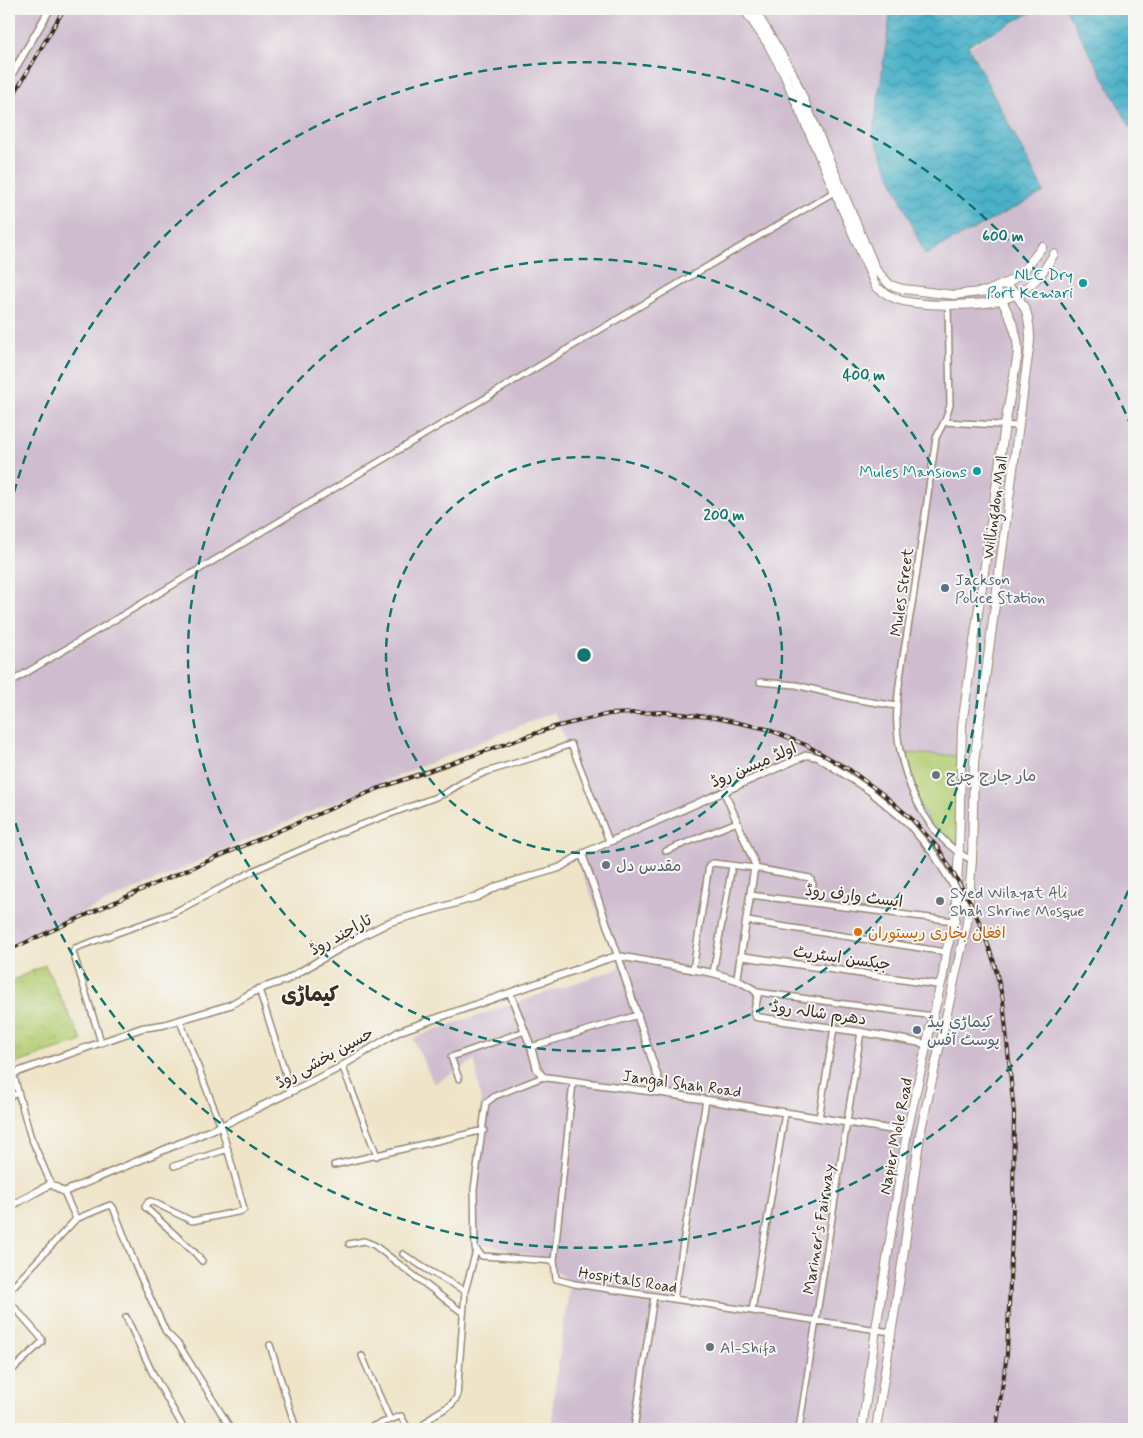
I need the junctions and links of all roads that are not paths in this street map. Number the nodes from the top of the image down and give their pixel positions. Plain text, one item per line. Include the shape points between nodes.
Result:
1 (12, 9) edge
2 (50, 9) edge
3 (744, 9) edge
4 (754, 9) edge
5 (9, 14) edge
6 (9, 79) edge
7 (834, 192) junction
8 (1042, 247) dead end
9 (1054, 254) dead end
10 (1006, 283) junction
11 (996, 288) junction
12 (1014, 294) junction
13 (1001, 300) junction
14 (948, 305) junction
15 (944, 422) junction
16 (1005, 425) junction
17 (1018, 426) junction
18 (760, 682) dead end
19 (9, 683) edge
20 (897, 706) junction
21 (724, 791) junction
22 (737, 822) junction
23 (609, 841) junction
24 (666, 851) dead end
25 (959, 852) junction
26 (582, 854) junction
27 (972, 860) junction
28 (732, 866) junction
29 (755, 868) junction
30 (956, 890) junction
31 (750, 895) junction
32 (810, 902) junction
33 (968, 910) junction
34 (747, 921) junction
35 (954, 922) junction
36 (946, 952) junction
37 (618, 956) junction
38 (740, 956) junction
39 (693, 970) junction
40 (713, 973) junction
41 (737, 980) junction
42 (940, 985) junction
43 (259, 989) junction
44 (510, 992) junction
45 (757, 992) junction
46 (638, 1014) junction
47 (933, 1016) junction
48 (180, 1020) junction
49 (834, 1028) junction
50 (525, 1031) junction
51 (861, 1032) junction
52 (101, 1042) junction
53 (927, 1044) junction
54 (531, 1047) junction
55 (342, 1065) junction
56 (11, 1074) edge
57 (543, 1077) junction
58 (459, 1079) dead end
59 (573, 1082) junction
60 (291, 1092) junction
61 (18, 1093) junction
62 (663, 1093) junction
63 (9, 1098) edge
64 (706, 1100) junction
65 (785, 1113) junction
66 (819, 1118) junction
67 (847, 1123) junction
68 (221, 1126) junction
69 (484, 1130) junction
70 (907, 1132) junction
71 (228, 1149) junction
72 (377, 1156) junction
73 (334, 1165) dead end
74 (174, 1166) dead end
75 (51, 1184) junction
76 (64, 1192) junction
77 (9, 1207) edge
78 (76, 1219) junction
79 (349, 1244) dead end
80 (476, 1251) junction
81 (403, 1254) dead end
82 (202, 1261) dead end
83 (554, 1261) junction
84 (9, 1291) edge
85 (465, 1291) junction
86 (654, 1296) junction
87 (674, 1299) junction
88 (9, 1302) edge
89 (752, 1311) junction
90 (464, 1312) junction
91 (126, 1317) dead end
92 (816, 1320) junction
93 (876, 1330) junction
94 (891, 1332) junction
95 (270, 1345) dead end
96 (362, 1356) dead end
97 (9, 1373) edge
98 (390, 1420) junction
99 (373, 1426) dead end
100 (184, 1429) edge
101 (231, 1429) edge
102 (296, 1429) edge
103 (408, 1429) edge
104 (419, 1429) edge
105 (634, 1429) edge
106 (799, 1429) edge
107 (862, 1429) edge
108 (876, 1429) edge

1 - 5 main road
2 - 6 street
3 - 7 main road via 784,74
4 - 11 main road via 792,72 876,270 890,285 903,289 954,295
7 - 14 main road via 876,287 901,300
7 - 19 street
8 - 10 main road via 1022,273
9 - 12 main road via 1043,272
10 - 11 main road
10 - 12 main road, Willingdon Mall
11 - 13 main road, Willingdon Mall
12 - 13 main road
12 - 17 main road, Willingdon Mall via 1025,309 1030,331
13 - 14 main road
13 - 16 main road, Willingdon Mall via 1013,322 1018,342
14 - 15 street, Mules Street via 950,405
15 - 16 street
15 - 20 street, Mules Street via 936,438
16 - 17 street
16 - 25 main road, Willingdon Mall via 962,725
17 - 27 main road, Willingdon Mall via 974,764
18 - 20 street via 796,685
20 - 25 street, Mules Street via 901,755 909,783 928,822 940,838
21 - 22 street
21 - 23 street, اولڈ میسن روڈ
21 - 30 street, اولڈ میسن روڈ via 807,755 818,757 870,791 908,823 934,854
22 - 24 street
22 - 29 street
23 - 26 street, اولڈ میسن روڈ
23 - 52 street via 571,744 486,772 444,794 330,836 173,912 75,948 73,952
25 - 27 street, Mules Street
25 - 30 main road, Napier Mole Road
26 - 37 street
26 - 43 street, تاراچند روڈ via 560,868 498,886 477,897 390,922 286,980
27 - 33 main road, Napier Mole Road
28 - 29 street
28 - 39 street via 713,863 708,867
28 - 40 street
29 - 31 street
29 - 32 street via 810,878 813,884
30 - 33 street, اولڈ میسن روڈ
30 - 35 main road, Napier Mole Road
31 - 32 street, ایسٹ وارف روڈ
31 - 34 street
32 - 35 street, ایسٹ وارف روڈ
33 - 94 main road, Napier Mole Road via 920,1134
34 - 36 street
34 - 38 street
35 - 36 main road, Napier Mole Road
36 - 42 main road, Napier Mole Road
37 - 39 street, دھرم شالہ روڈ
37 - 44 street, حسین بخشی روڈ
37 - 46 street
38 - 41 street
38 - 42 street, جیکسن اسٹریٹ
39 - 40 street, دھرم شالہ روڈ
40 - 41 street, دھرم شالہ روڈ
41 - 45 street, دھرم شالہ روڈ
42 - 47 main road, Napier Mole Road
43 - 48 street, تاراچند روڈ via 230,1005
43 - 60 street
44 - 50 street
44 - 55 street, حسین بخشی روڈ via 400,1031
45 - 47 street
45 - 49 street, دھرم شالہ روڈ via 756,1017
46 - 54 street
46 - 62 street
47 - 53 main road, Napier Mole Road
48 - 52 street, تاراچند روڈ
48 - 68 street
49 - 51 street, دھرم شالہ روڈ
49 - 66 street
50 - 54 street
50 - 58 street via 451,1057
51 - 53 street, دھرم شالہ روڈ
51 - 67 street, Mariner's Fairway
52 - 56 street, تاراچند روڈ
53 - 70 main road, Napier Mole Road
54 - 57 street via 537,1069
55 - 60 street, حسین بخشی روڈ
55 - 72 street
56 - 61 street
57 - 59 street, Jangal Shah Road
57 - 69 street via 490,1099 486,1103
59 - 62 street, Jangal Shah Road
59 - 83 street, Hospitals Road
60 - 68 street, حسین بخشی روڈ
61 - 63 street
61 - 75 street via 30,1135
62 - 64 street, Jangal Shah Road
64 - 65 street, Jangal Shah Road
64 - 87 street
65 - 66 street, Jangal Shah Road
65 - 89 street
66 - 67 street, Jangal Shah Road
67 - 70 street, Jangal Shah Road
67 - 92 street, Mariner's Fairway
68 - 71 street
68 - 76 street, حسین بخشی روڈ
69 - 72 street
69 - 80 street via 474,1189
70 - 93 main road, Napier Mole Road
71 - 74 street
71 - 82 street via 244,1206 242,1211 192,1221 151,1201 145,1207
72 - 73 street
75 - 76 street
75 - 77 street
76 - 78 street
78 - 84 street
78 - 101 street via 112,1206 166,1332 179,1345
79 - 90 street via 364,1241 374,1245
80 - 83 street via 482,1256
80 - 85 street
81 - 85 street
83 - 86 street, Hospitals Road via 554,1276 558,1280
85 - 90 street
86 - 87 street, Hospitals Road
86 - 105 street
87 - 89 street, Hospitals Road
88 - 97 street via 42,1342
89 - 92 street, Hospitals Road
90 - 104 street via 457,1397
91 - 100 street
92 - 93 street, Hospitals Road
92 - 106 street, Mariner's Fairway
93 - 94 street, Hospitals Road
93 - 107 main road, Napier Mole Road
94 - 108 main road, Napier Mole Road
95 - 102 street
96 - 98 street
98 - 99 street
98 - 103 street via 401,1416

